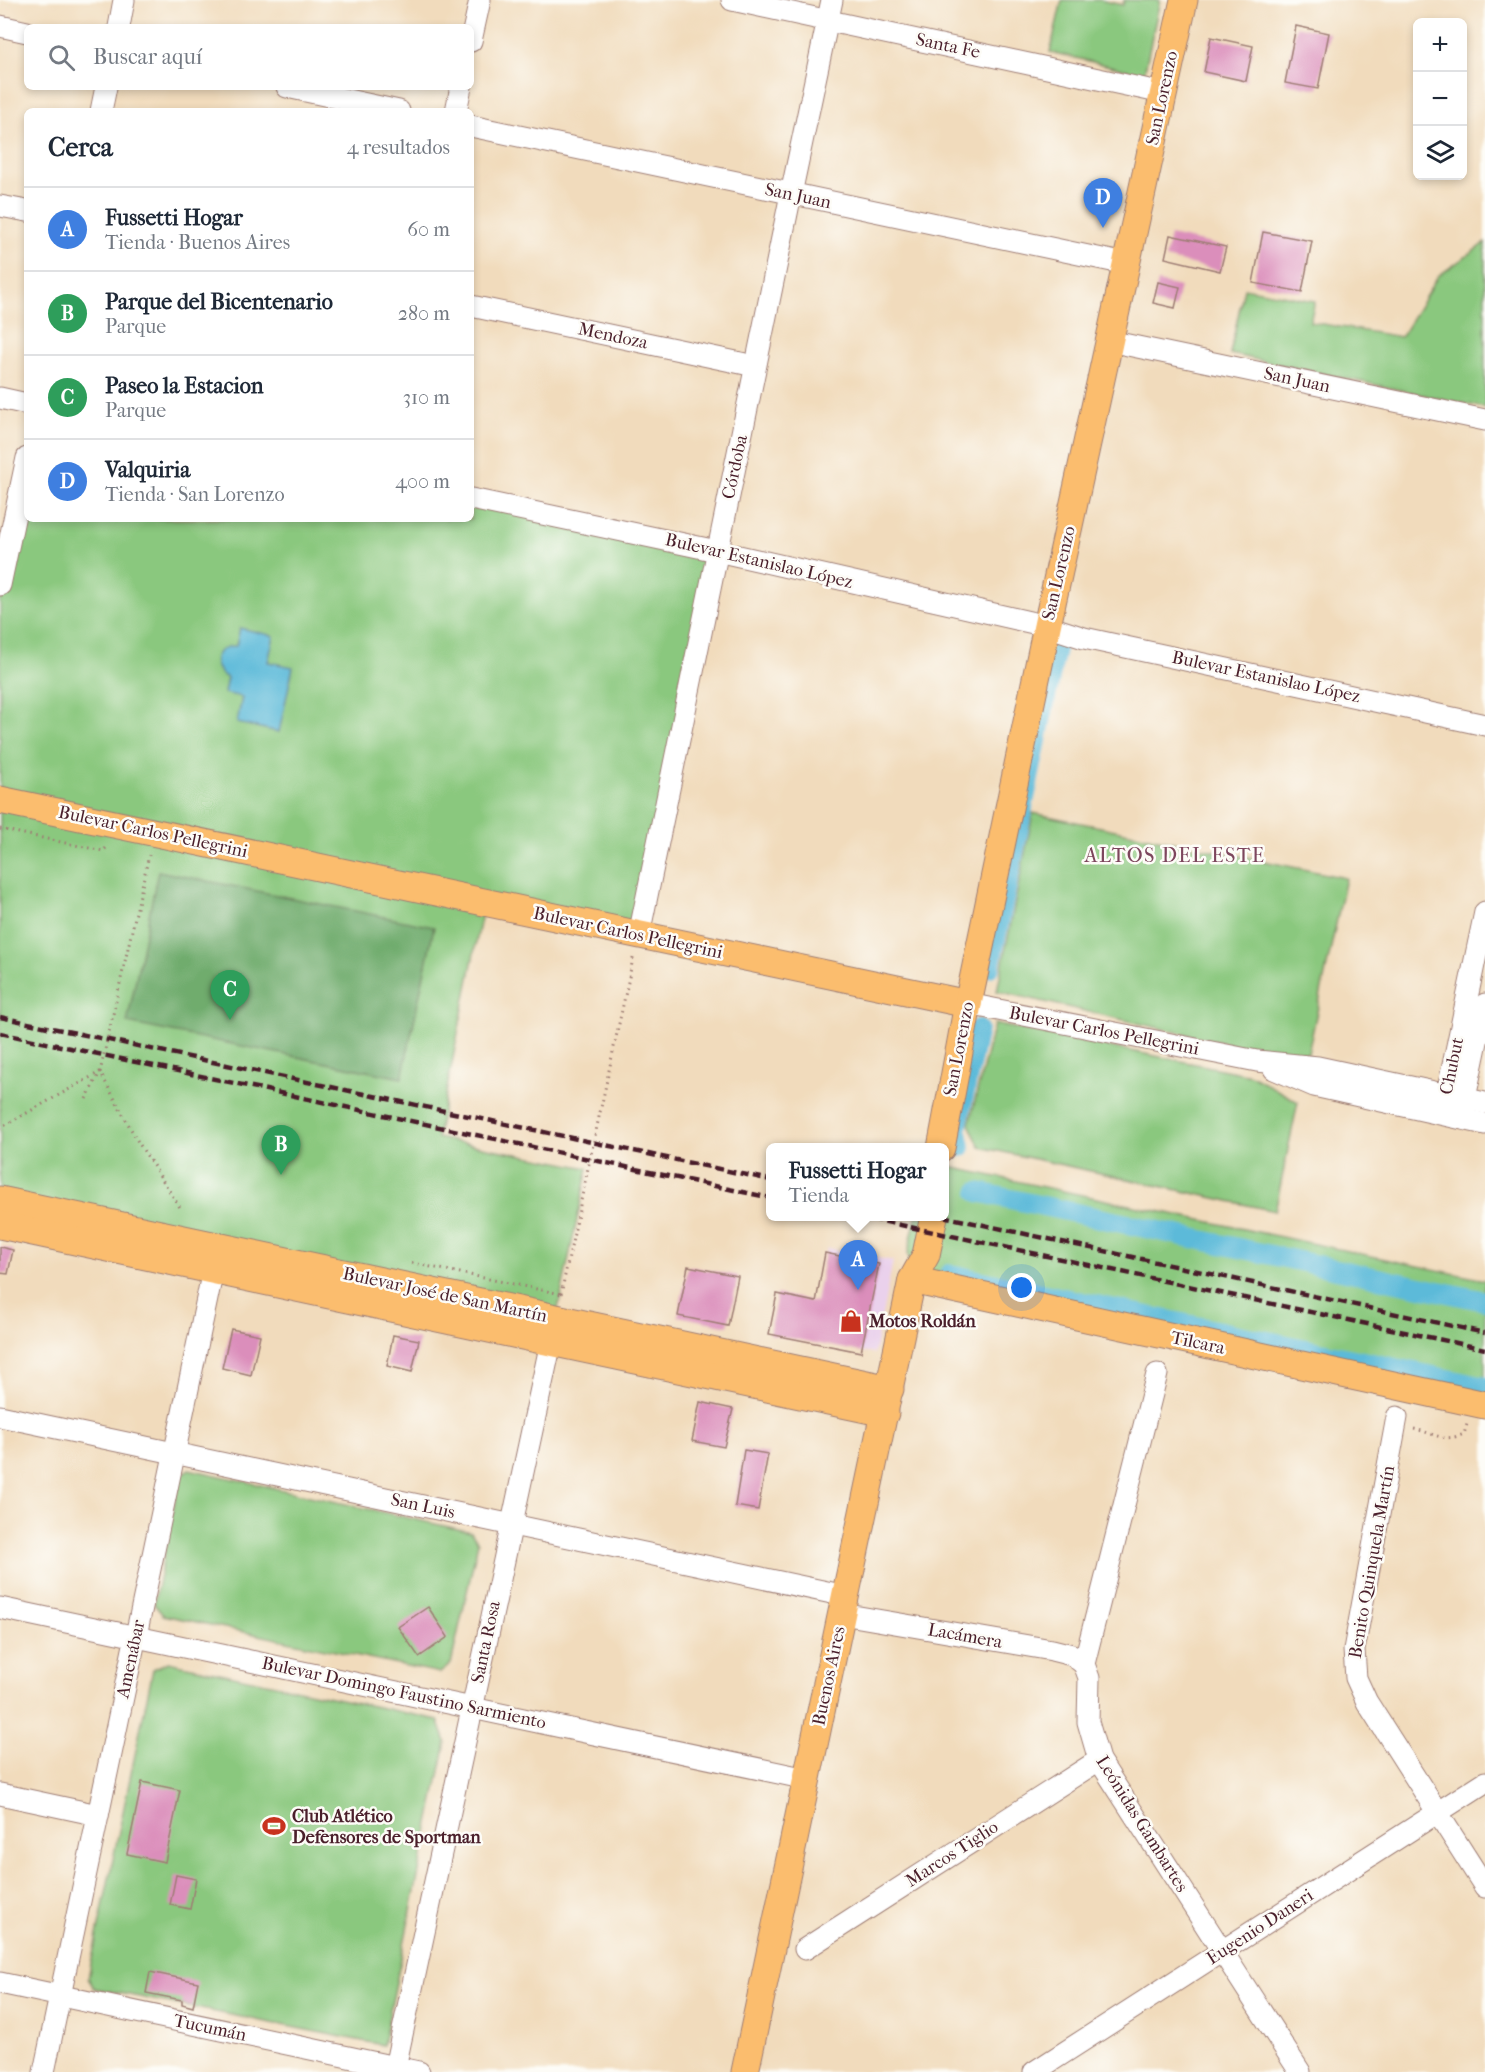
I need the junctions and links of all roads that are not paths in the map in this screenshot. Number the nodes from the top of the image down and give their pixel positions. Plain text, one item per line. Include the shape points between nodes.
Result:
1 (124, 0) edge
2 (480, 0) edge
3 (732, 0) edge
4 (832, 0) edge
5 (1184, 0) edge
6 (828, 21) junction
7 (119, 24) edge
8 (0, 26) edge
9 (474, 27) edge
10 (24, 31) edge
11 (105, 90) edge
12 (301, 90) edge
13 (460, 90) edge
14 (1163, 93) junction
15 (102, 108) edge
16 (385, 108) edge
17 (457, 108) edge
18 (474, 127) edge
19 (790, 194) junction
20 (0, 206) edge
21 (24, 210) edge
22 (1126, 264) junction
23 (474, 307) edge
24 (1109, 341) junction
25 (755, 366) junction
26 (0, 398) edge
27 (24, 403) edge
28 (1485, 420) edge
29 (24, 472) edge
30 (474, 500) edge
31 (717, 551) junction
32 (0, 585) edge
33 (1047, 626) junction
34 (1485, 712) edge
35 (1485, 724) edge
36 (0, 800) edge
37 (1485, 912) edge
38 (639, 935) junction
39 (968, 1004) junction
40 (1485, 1004) edge
41 (1460, 1106) edge
42 (1485, 1124) edge
43 (941, 1143) edge
44 (0, 1200) edge
45 (915, 1221) edge
46 (933, 1221) edge
47 (0, 1226) edge
48 (216, 1258) junction
49 (912, 1280) junction
50 (553, 1330) junction
51 (1157, 1374) dead end
52 (887, 1401) junction
53 (1479, 1404) edge
54 (0, 1416) edge
55 (1396, 1427) road end
56 (175, 1453) junction
57 (512, 1524) junction
58 (844, 1605) junction
59 (0, 1608) edge
60 (136, 1636) junction
61 (1084, 1664) junction
62 (472, 1708) junction
63 (1099, 1760) junction
64 (807, 1779) junction
65 (1485, 1782) edge
66 (0, 1794) edge
67 (1437, 1812) junction
68 (98, 1815) junction
69 (1485, 1887) edge
70 (805, 1949) dead end
71 (1222, 1951) junction
72 (0, 1983) edge
73 (60, 1996) junction
74 (394, 2069) edge
75 (44, 2072) edge
76 (419, 2072) edge
77 (745, 2072) edge
78 (1034, 2072) edge
79 (1300, 2072) edge

1 - 7 street
2 - 9 street
3 - 6 street, Santa Fe
4 - 6 street, Córdoba
5 - 14 main road, San Lorenzo
6 - 14 street, Santa Fe
6 - 19 street, Córdoba
8 - 10 street
11 - 15 street
12 - 16 street
13 - 17 street
14 - 22 main road, San Lorenzo
18 - 19 street, San Juan
19 - 22 street, San Juan
19 - 25 street, Córdoba
20 - 21 street
22 - 24 main road, San Lorenzo
23 - 25 street, Mendoza
24 - 28 street, San Juan
24 - 33 main road, San Lorenzo
25 - 31 street, Córdoba
26 - 27 street
29 - 32 street
30 - 31 street, Bulevar Estanislao López
31 - 33 street, Bulevar Estanislao López
31 - 38 street, Córdoba
33 - 34 street, Bulevar Estanislao López via 1087,627
33 - 35 street, Bulevar Estanislao López via 1084,638
33 - 39 main road, San Lorenzo
36 - 38 main road, Bulevar Carlos Pellegrini
37 - 41 street, Chubut
38 - 39 main road, Bulevar Carlos Pellegrini
39 - 41 street, Bulevar Carlos Pellegrini
39 - 43 main road, San Lorenzo
40 - 41 street, Chubut
41 - 42 street, Bulevar Carlos Pellegrini
44 - 48 main road, Bulevar José de San Martín
45 - 49 main road, Buenos Aires via 908,1252
46 - 49 main road, Buenos Aires via 926,1255
47 - 48 main road, Bulevar José de San Martín
48 - 50 main road, Bulevar José de San Martín
48 - 56 street, Amenábar
49 - 52 main road, Buenos Aires
49 - 53 main road, Tilcara
50 - 52 main road, Bulevar José de San Martín
50 - 57 street, Santa Rosa
51 - 61 street, Leónidas Gambartes
52 - 58 main road, Buenos Aires
54 - 56 street, San Luis
55 - 67 street, Benito Quinquela Martín via 1354,1650 1355,1671 1360,1690
56 - 57 street, San Luis
56 - 60 street, Amenábar
57 - 58 street, San Luis
57 - 62 street, Santa Rosa
58 - 61 street, Lacámera via 1052,1650 1072,1655
58 - 64 main road, Buenos Aires
59 - 60 street, Bulevar Domingo Faustino Sarmiento
60 - 62 street, Bulevar Domingo Faustino Sarmiento
60 - 68 street, Amenábar
61 - 63 street, Leónidas Gambartes via 1089,1678 1088,1722
62 - 64 street, Bulevar Domingo Faustino Sarmiento
62 - 74 street, Santa Rosa
63 - 70 street, Marcos Tiglio
63 - 71 street, Leónidas Gambartes
64 - 77 main road, Buenos Aires
65 - 67 street, Eugenio Daneri
66 - 68 street
67 - 69 street, Benito Quinquela Martín
67 - 71 street, Eugenio Daneri
68 - 73 street, Amenábar
71 - 78 street, Eugenio Daneri
71 - 79 street, Leónidas Gambartes
72 - 73 street, Tucumán
73 - 74 street, Tucumán
73 - 75 street, Amenábar
74 - 76 street, Tucumán

